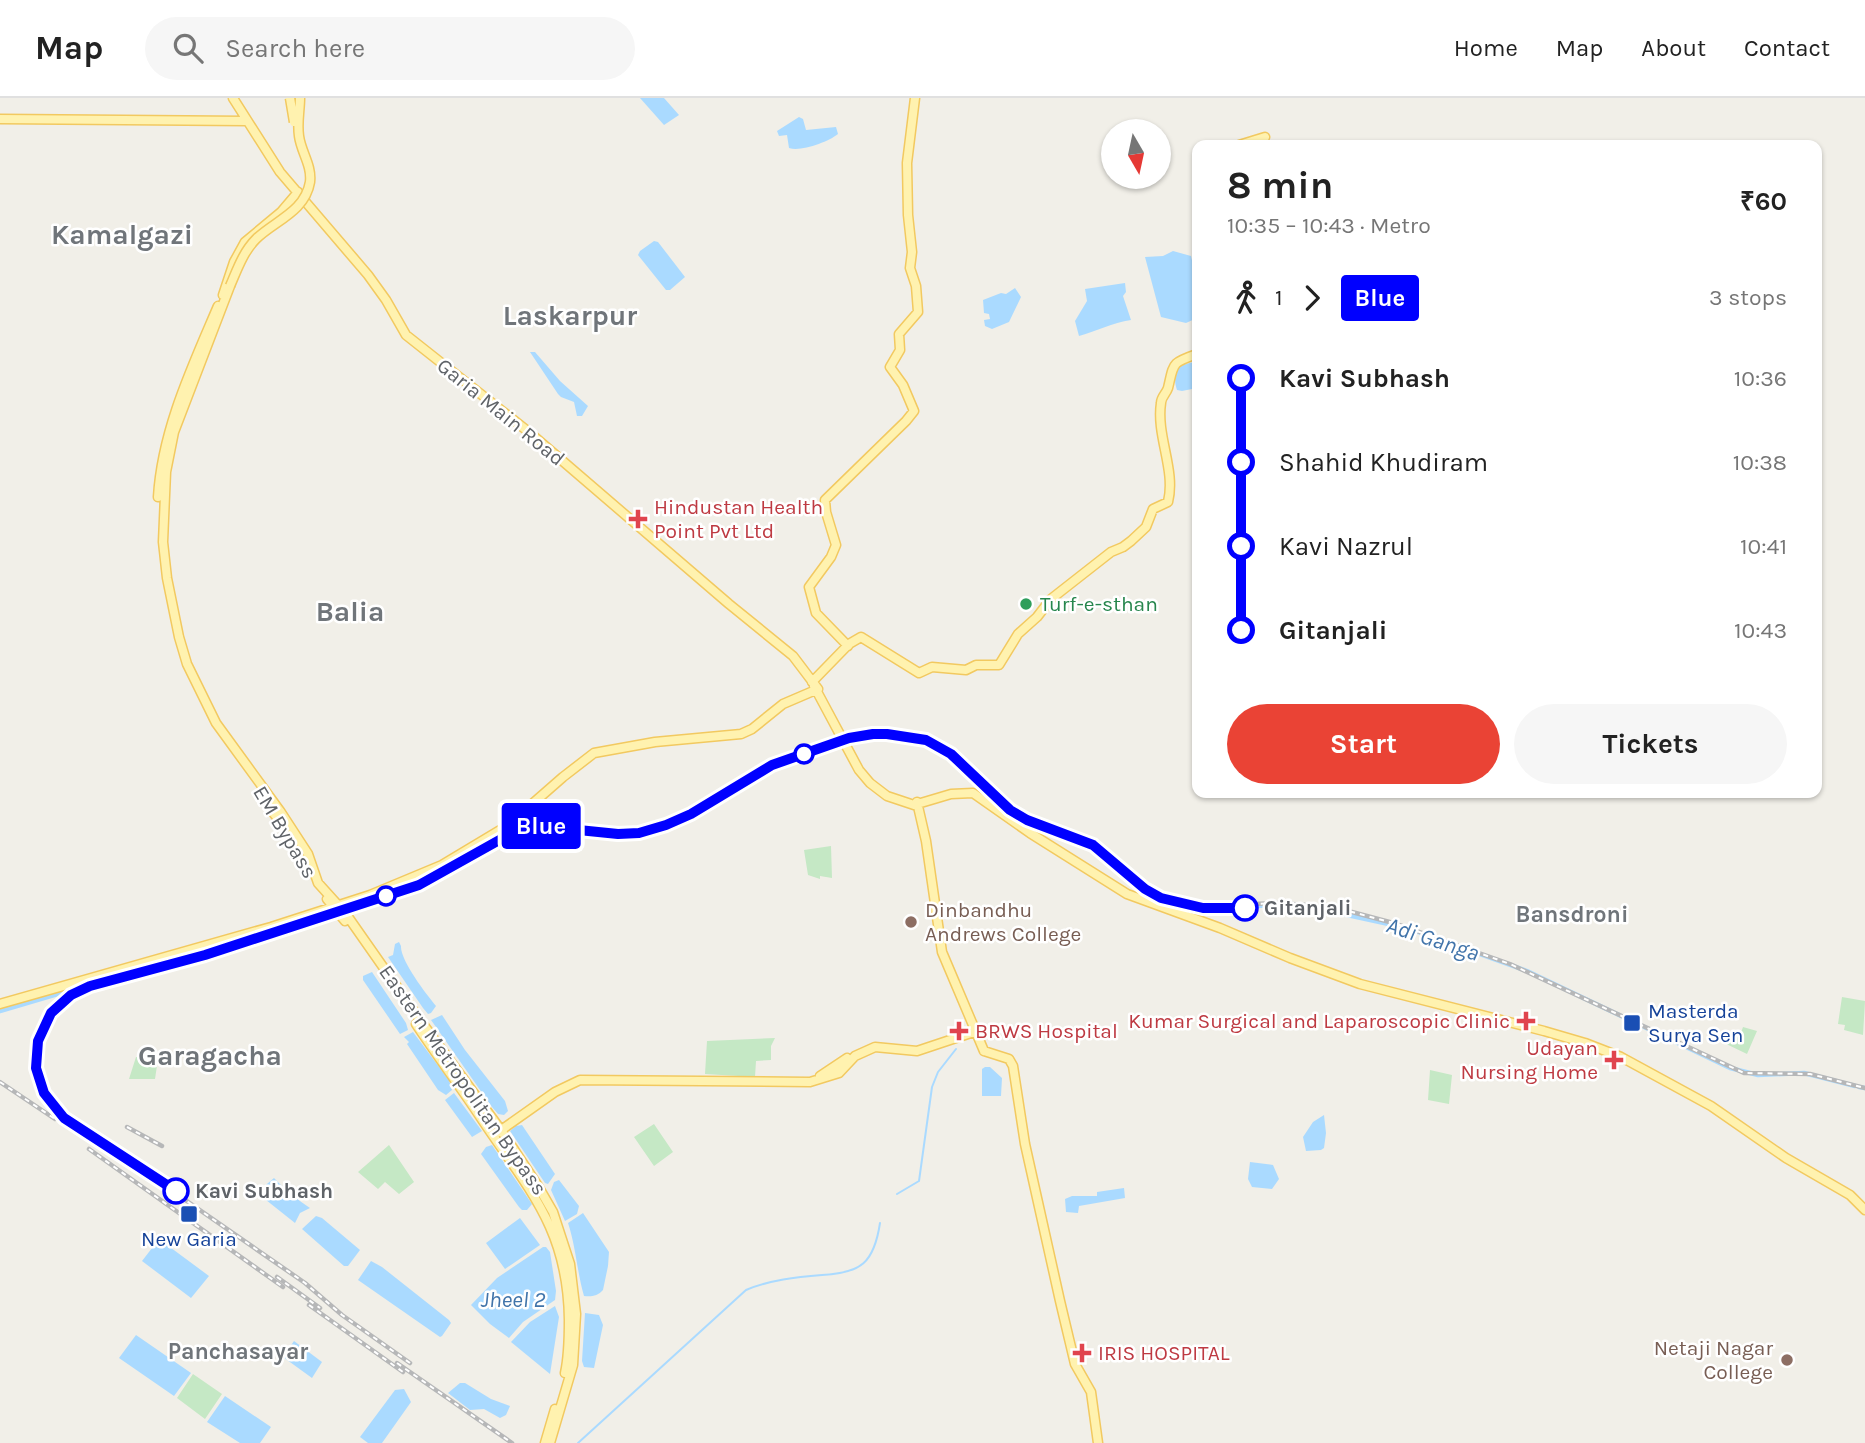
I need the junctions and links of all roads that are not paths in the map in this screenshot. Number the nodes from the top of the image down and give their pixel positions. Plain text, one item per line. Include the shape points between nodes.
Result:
1 (233, 98) edge
2 (290, 98) edge
3 (300, 98) edge
4 (915, 98) edge
5 (0, 119) edge
6 (247, 121) junction
7 (1265, 137) dead end
8 (1255, 140) edge
9 (298, 192) junction
10 (306, 200) junction
11 (227, 289) junction
12 (1192, 356) edge
13 (848, 646) junction
14 (815, 686) junction
15 (917, 803) junction
16 (339, 910) junction
17 (0, 1004) edge
18 (973, 1031) junction
19 (496, 1131) junction
20 (1865, 1210) edge
21 (571, 1350) junction
22 (545, 1443) edge
23 (550, 1443) edge
24 (1097, 1443) edge

1 - 6 main road, Garia Main Road
2 - 11 main road, Eastern Metropolitan Bypass, bridge via 296,141 307,174 305,187 293,206 245,248
3 - 11 main road, Eastern Metropolitan Bypass, bridge via 298,133 310,173 307,191 287,217 254,241
4 - 13 main road via 908,215 918,312 900,332 900,350 890,366 914,411 825,500 836,545 809,587 816,613
5 - 6 main road
6 - 9 main road, Garia Main Road
7 - 8 main road
9 - 10 main road, Garia Main Road
9 - 11 main road via 245,242
10 - 11 main road via 256,243
10 - 14 main road, Garia Main Road via 368,275 408,337 790,653
11 - 16 main road, Eastern Metropolitan Bypass via 174,432 161,504 174,620 187,664 216,723 308,854 314,876
12 - 13 main road via 1172,368 1161,401 1168,502 1153,509 1146,527 1131,541 1057,594 1018,634 999,665 966,670 932,667 919,673 872,641 859,637
13 - 14 main road
14 - 15 main road, Garia Main Road via 868,779 895,798
14 - 16 main road via 741,734 594,753 511,822 464,854
15 - 18 main road via 942,952
15 - 20 main road via 973,793 1117,890 1360,984 1514,1022 1622,1057 1711,1106 1850,1195
16 - 17 main road
16 - 19 main road, Eastern Metropolitan Bypass
18 - 19 main road via 917,1051 874,1047 855,1056 839,1073 810,1082 589,1075 570,1079
18 - 24 main road via 984,1051 1011,1065 1017,1116 1074,1364 1089,1394
19 - 21 main road, Eastern Metropolitan Bypass via 545,1196 560,1231 576,1305
21 - 22 main road
21 - 23 main road via 573,1365

